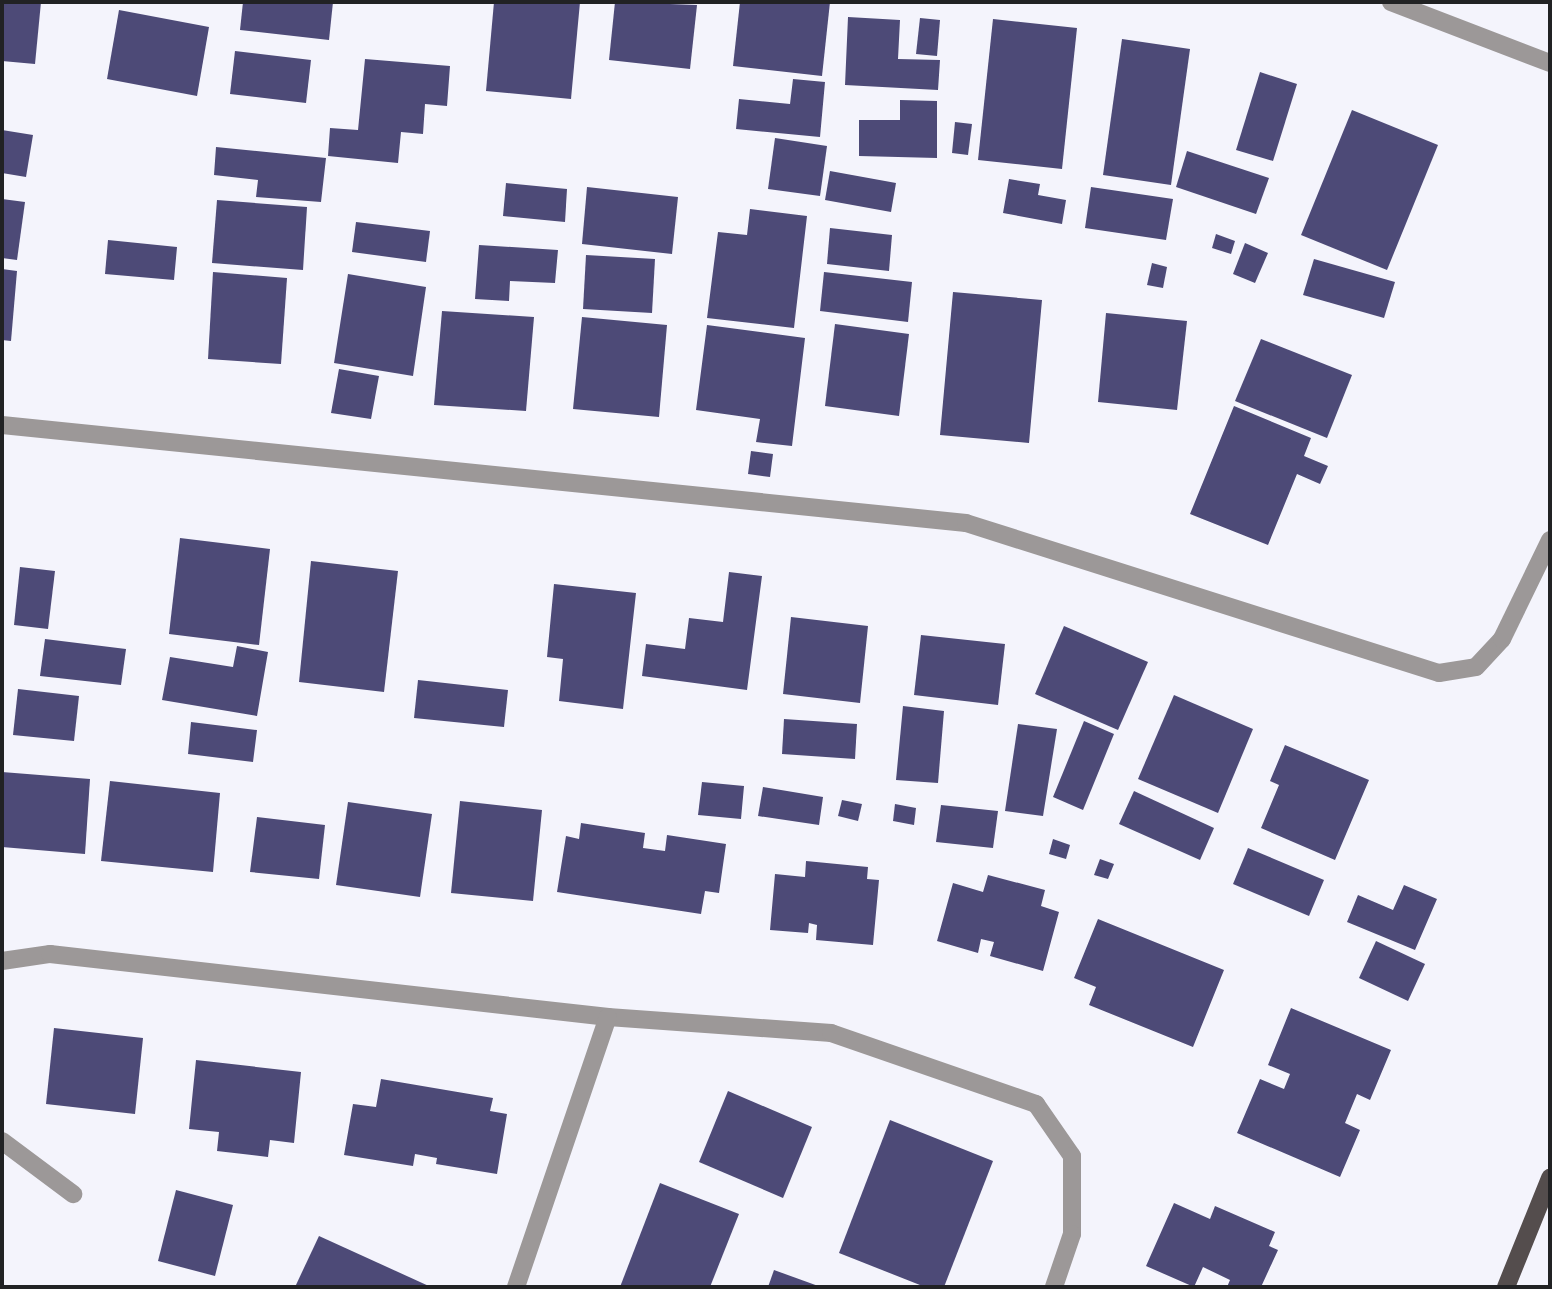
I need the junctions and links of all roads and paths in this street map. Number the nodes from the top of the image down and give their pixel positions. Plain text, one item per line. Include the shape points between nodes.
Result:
1 (1391, 2) edge
2 (1550, 63) edge
3 (2, 425) edge
4 (1550, 540) edge
5 (2, 961) edge
6 (608, 1017) junction
7 (2, 1141) edge
8 (1550, 1178) edge
9 (73, 1194) dead end
10 (516, 1287) edge
11 (1054, 1287) edge
12 (1506, 1287) edge

1 - 2 street
3 - 4 street via 965,523 1439,673 1476,667 1502,639
5 - 6 street via 50,954
6 - 10 street
6 - 11 street via 831,1033 1036,1104 1072,1156 1072,1234
7 - 9 street
8 - 12 main road

